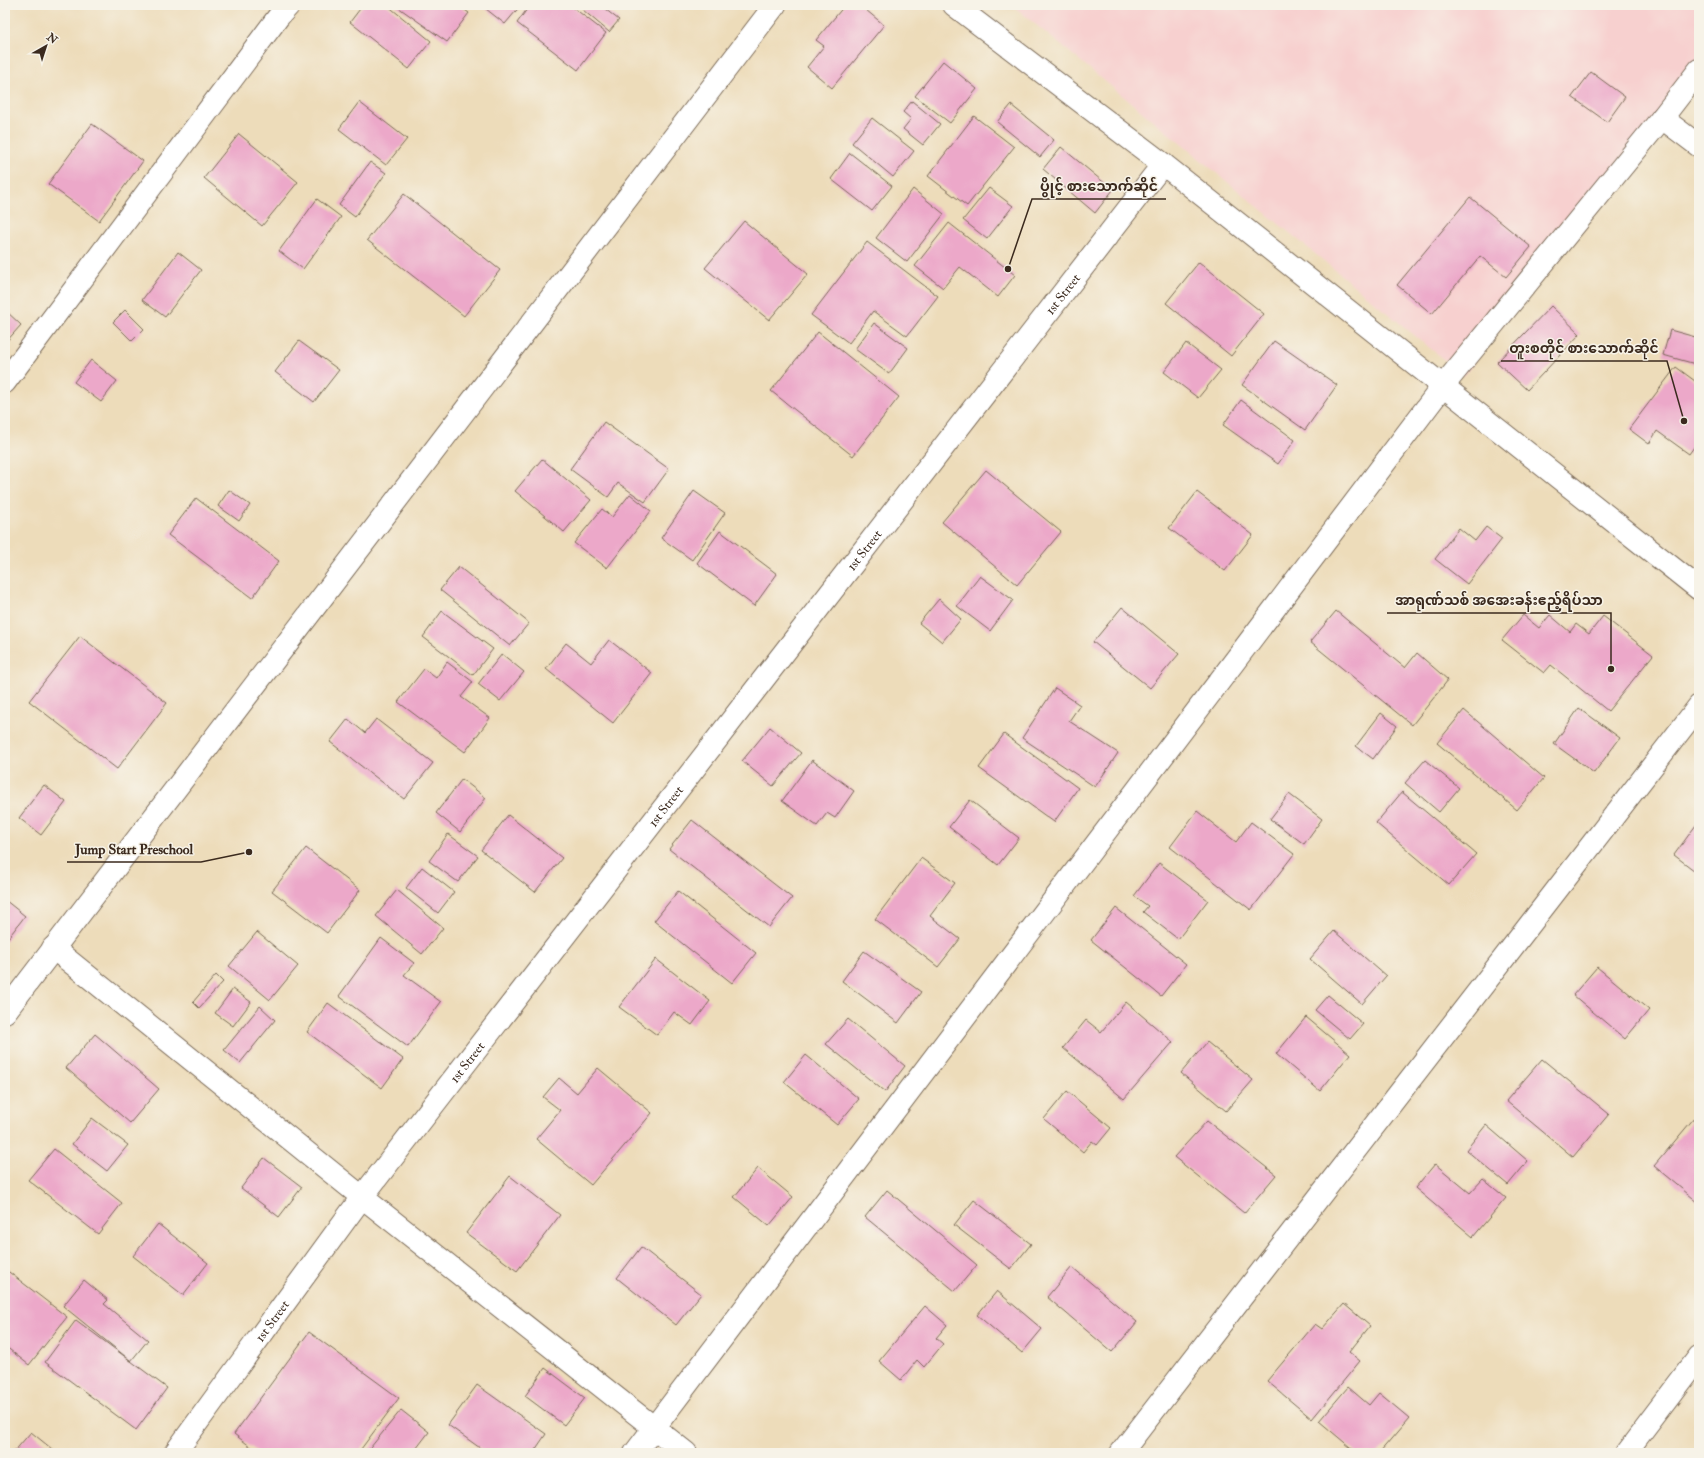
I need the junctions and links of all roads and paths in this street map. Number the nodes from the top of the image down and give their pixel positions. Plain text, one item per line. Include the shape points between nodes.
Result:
1 (775, 5) edge
2 (954, 5) edge
3 (277, 9) edge
4 (1699, 70) edge
5 (1662, 118) junction
6 (1699, 146) edge
7 (1163, 164) junction
8 (5, 382) edge
9 (1443, 386) junction
10 (1699, 589) edge
11 (1699, 706) edge
12 (52, 948) junction
13 (5, 1012) edge
14 (362, 1197) junction
15 (1699, 1357) edge
16 (654, 1428) junction
17 (175, 1453) edge
18 (635, 1453) edge
19 (686, 1453) edge
20 (1121, 1453) edge
21 (1626, 1453) edge

1 - 12 street
2 - 7 street
3 - 8 street
4 - 5 street
5 - 6 street
5 - 9 street
7 - 9 street
7 - 14 street, 1st Street
9 - 10 street
9 - 16 street
11 - 20 street
12 - 13 street
12 - 14 street
14 - 16 street
14 - 17 street, 1st Street
15 - 21 street
16 - 18 street
16 - 19 street

